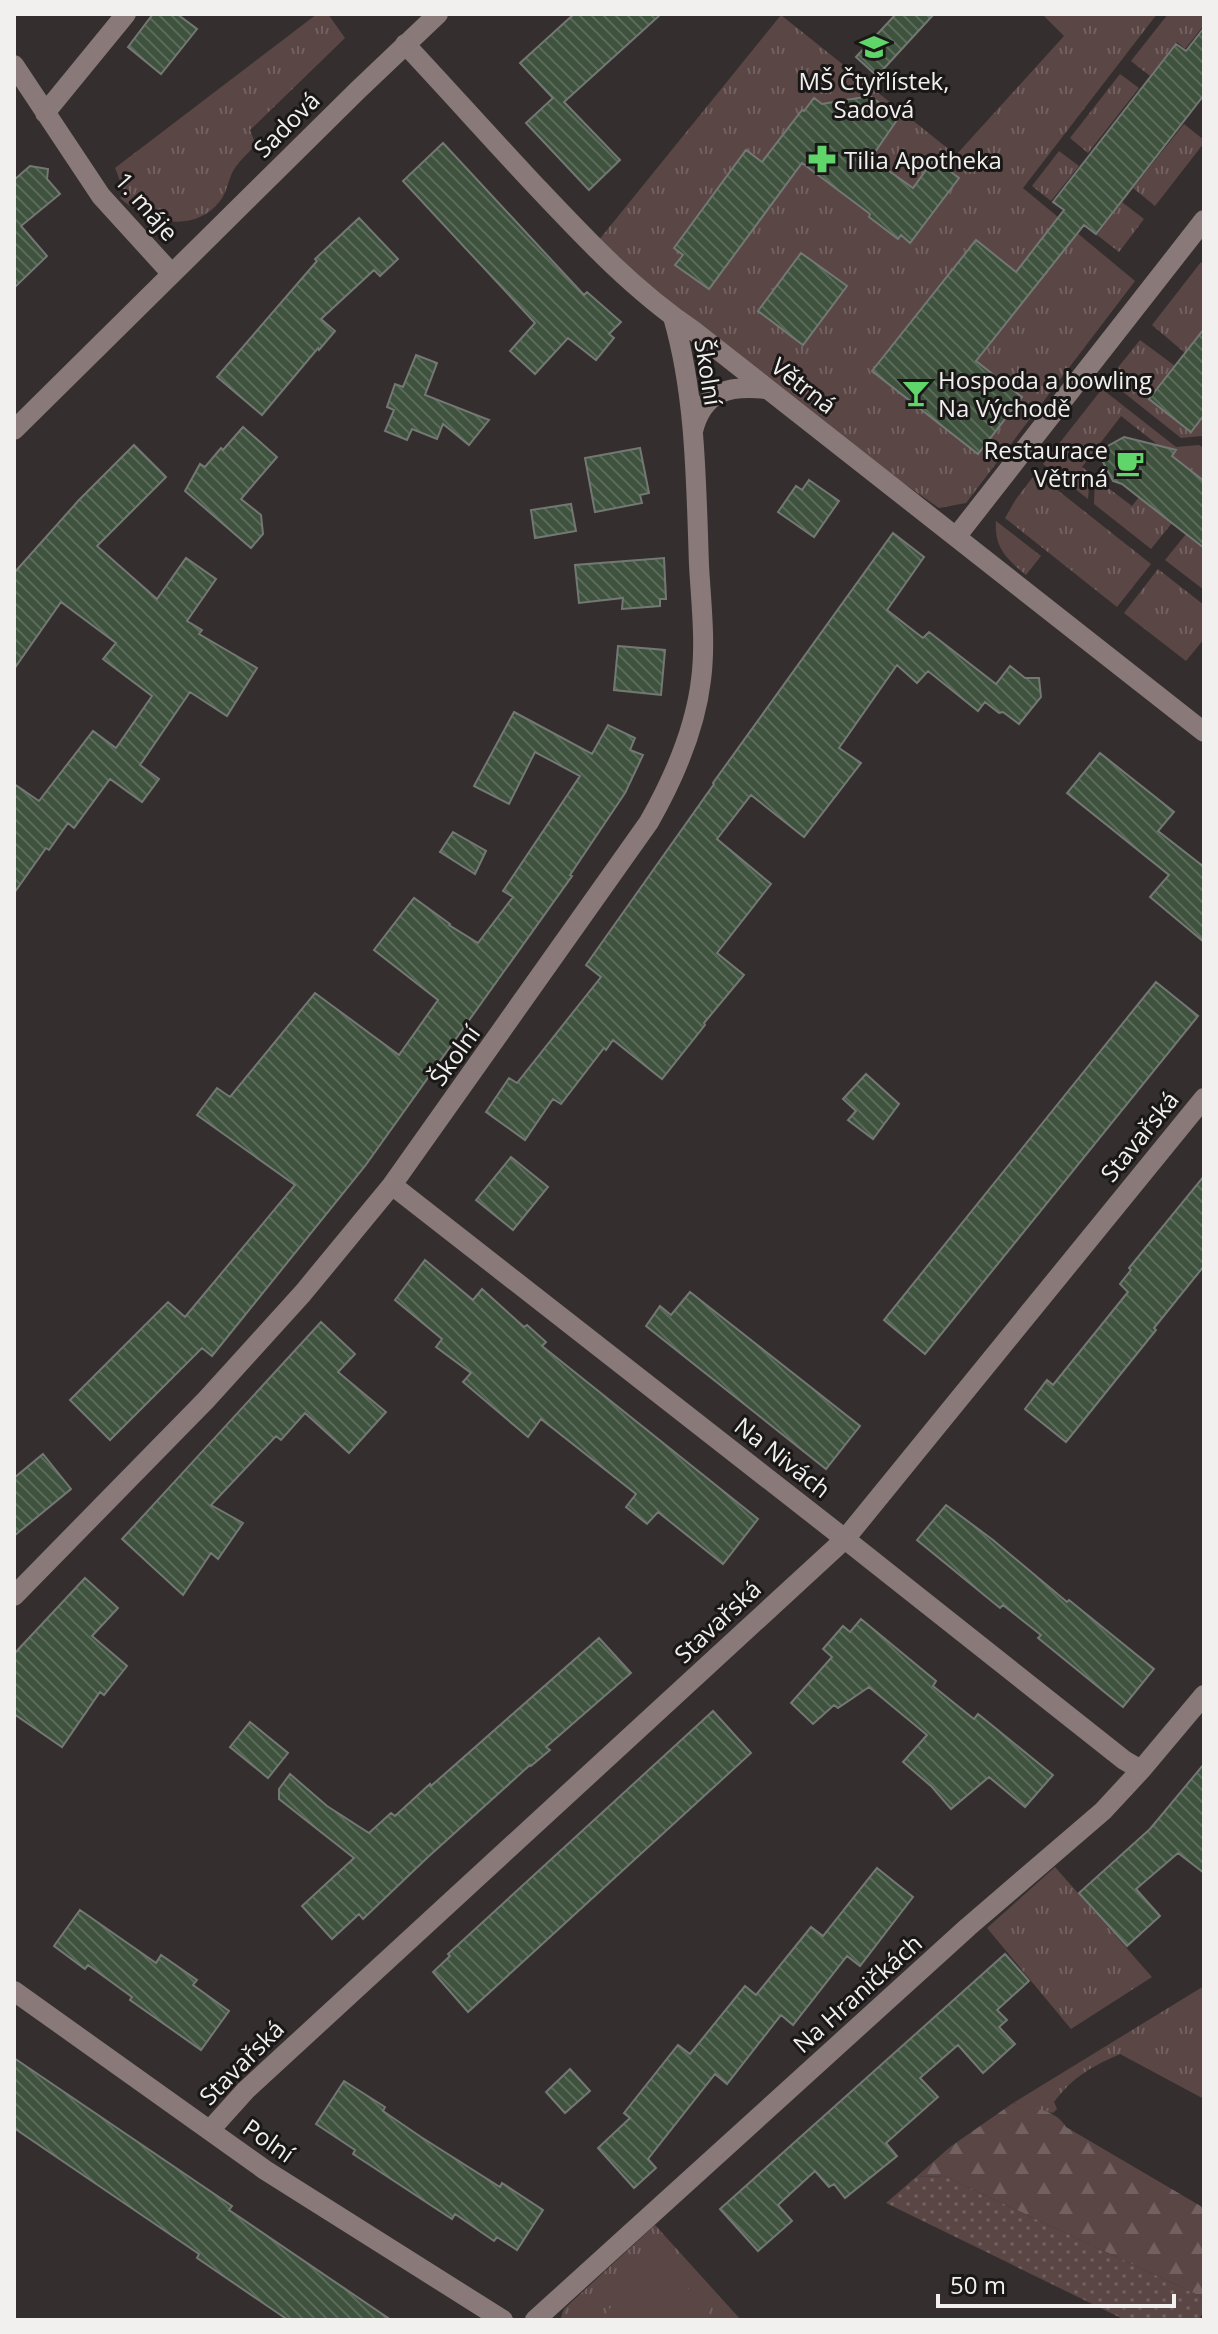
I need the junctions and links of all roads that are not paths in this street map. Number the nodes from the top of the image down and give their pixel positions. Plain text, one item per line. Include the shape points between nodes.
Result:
1 (126, 14) edge
2 (438, 14) edge
3 (405, 44) junction
4 (14, 65) edge
5 (45, 113) junction
6 (1204, 220) edge
7 (172, 274) junction
8 (673, 317) junction
9 (766, 389) junction
10 (14, 430) edge
11 (692, 435) junction
12 (956, 537) junction
13 (1204, 732) edge
14 (1204, 1098) edge
15 (392, 1185) junction
16 (845, 1539) junction
17 (14, 1596) edge
18 (1204, 1695) edge
19 (1141, 1770) junction
20 (14, 1991) edge
21 (210, 2130) junction
22 (503, 2320) edge
23 (535, 2320) edge

1 - 5 street
2 - 3 street, Sadová
3 - 7 street, Sadová
3 - 8 street, Větrná via 597,251
4 - 5 street, 1. máje
5 - 7 street, 1. máje via 101,196
6 - 12 street
7 - 10 street, 1. máje
8 - 9 street, Větrná
8 - 11 street, Školní
9 - 11 street, Školní via 741,387 719,393 701,409
9 - 12 street, Větrná
11 - 15 street, Školní via 703,665 690,733 649,822
12 - 13 street, Větrná
14 - 16 street, Stavařská
15 - 16 street, Na Nivách
15 - 17 street, Školní via 206,1400
16 - 19 street, Na Nivách
16 - 21 street, Stavařská via 246,2090
18 - 19 street, Na Hraničkách
19 - 23 street, Na Hraničkách via 1103,1811
20 - 21 street, Polní
21 - 22 street, Polní

